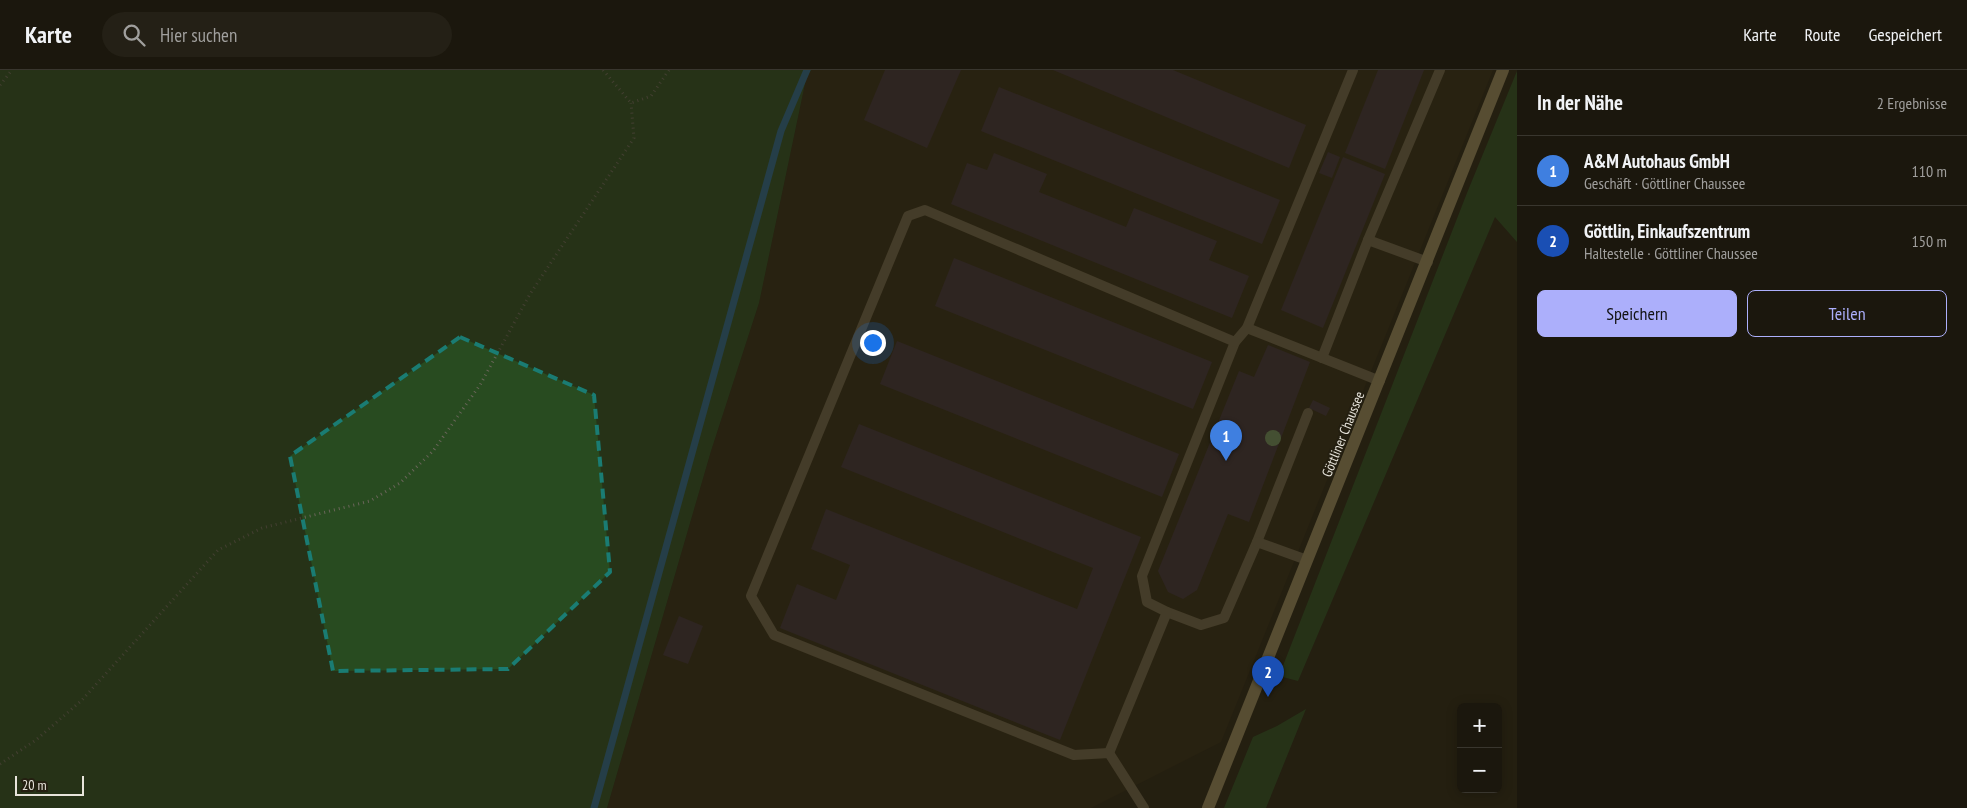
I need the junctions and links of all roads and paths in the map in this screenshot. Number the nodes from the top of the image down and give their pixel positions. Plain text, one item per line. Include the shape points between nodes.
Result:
1 (12, 70) edge
2 (603, 70) edge
3 (669, 70) edge
4 (1353, 70) edge
5 (1440, 70) edge
6 (1503, 70) edge
7 (0, 85) edge
8 (631, 103) junction
9 (1368, 240) junction
10 (1428, 262) junction
11 (1247, 328) junction
12 (1235, 342) junction
13 (1322, 358) junction
14 (1380, 381) junction
15 (1308, 413) dead end
16 (1257, 542) junction
17 (1307, 560) junction
18 (1167, 612) junction
19 (1109, 753) junction
20 (0, 764) edge
21 (1144, 808) edge
22 (1208, 808) edge

1 - 7 path
2 - 8 path
3 - 8 path via 651,96
4 - 11 lane
5 - 9 lane
6 - 10 street, Göttliner Chaussee
8 - 20 path via 634,138 530,294 480,385 433,451 400,483 370,501 262,528 218,550 81,701 36,740
9 - 10 lane
9 - 13 lane
10 - 14 street, Göttliner Chaussee
11 - 12 lane
11 - 13 lane
12 - 18 lane via 1142,576 1147,602
12 - 19 lane via 925,210 908,216 751,596 774,635 1074,755
13 - 14 lane
14 - 17 street, Göttliner Chaussee
15 - 16 lane
16 - 17 lane
16 - 18 lane via 1224,618 1201,625
17 - 22 street, Göttliner Chaussee
18 - 19 lane
19 - 21 lane

